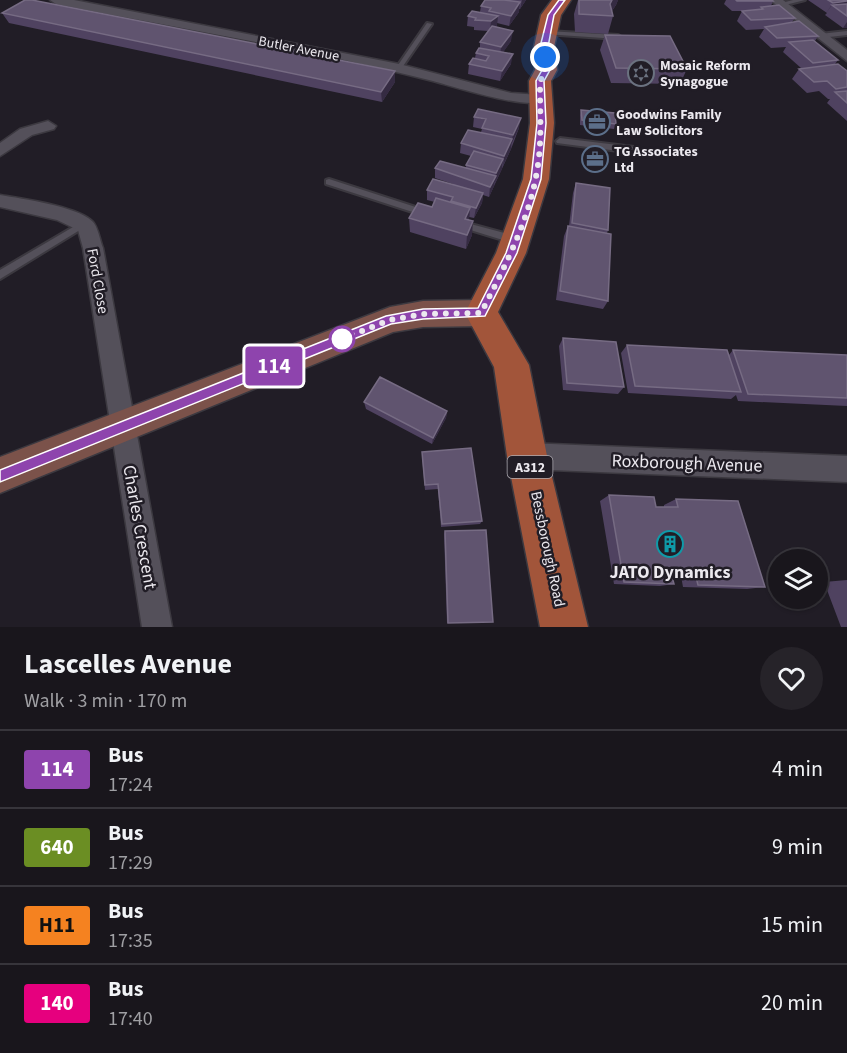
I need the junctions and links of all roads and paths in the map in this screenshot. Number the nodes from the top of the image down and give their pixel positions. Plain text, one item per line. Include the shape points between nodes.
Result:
1 (56, 0) edge
2 (802, 0) edge
3 (559, 2) edge
4 (778, 2) edge
5 (429, 24) dead end
6 (547, 33) junction
7 (847, 33) edge
8 (820, 36) junction
9 (628, 38) edge
10 (847, 57) edge
11 (399, 68) junction
12 (546, 70) junction
13 (540, 99) junction
14 (48, 126) dead end
15 (560, 141) junction
16 (634, 150) dead end
17 (0, 151) edge
18 (538, 168) junction
19 (330, 182) dead end
20 (0, 201) edge
21 (434, 216) edge
22 (85, 223) junction
23 (467, 226) edge
24 (516, 240) junction
25 (0, 275) edge
26 (481, 313) junction
27 (122, 427) junction
28 (527, 456) junction
29 (847, 469) edge
30 (0, 475) edge
31 (157, 627) edge
32 (564, 627) edge

1 - 11 street, Butler Avenue
2 - 4 lane
3 - 6 main road
4 - 8 street
5 - 11 lane
6 - 9 lane
6 - 12 main road
7 - 8 lane
8 - 10 street
11 - 13 street, Butler Avenue via 511,97
12 - 13 main road via 540,81
12 - 15 main road via 557,82
13 - 18 main road
14 - 17 street via 26,132
15 - 16 lane
15 - 18 main road
18 - 24 main road
19 - 21 lane
20 - 22 street
22 - 25 lane
22 - 27 street, Ford Close via 93,248
23 - 24 lane
24 - 26 main road
26 - 27 street via 423,314 390,320
26 - 28 main road, Bessborough Road / A312 via 511,364
27 - 30 street
27 - 31 street, Charles Crescent
28 - 29 street, Roxborough Avenue
28 - 32 main road, Bessborough Road / A312

